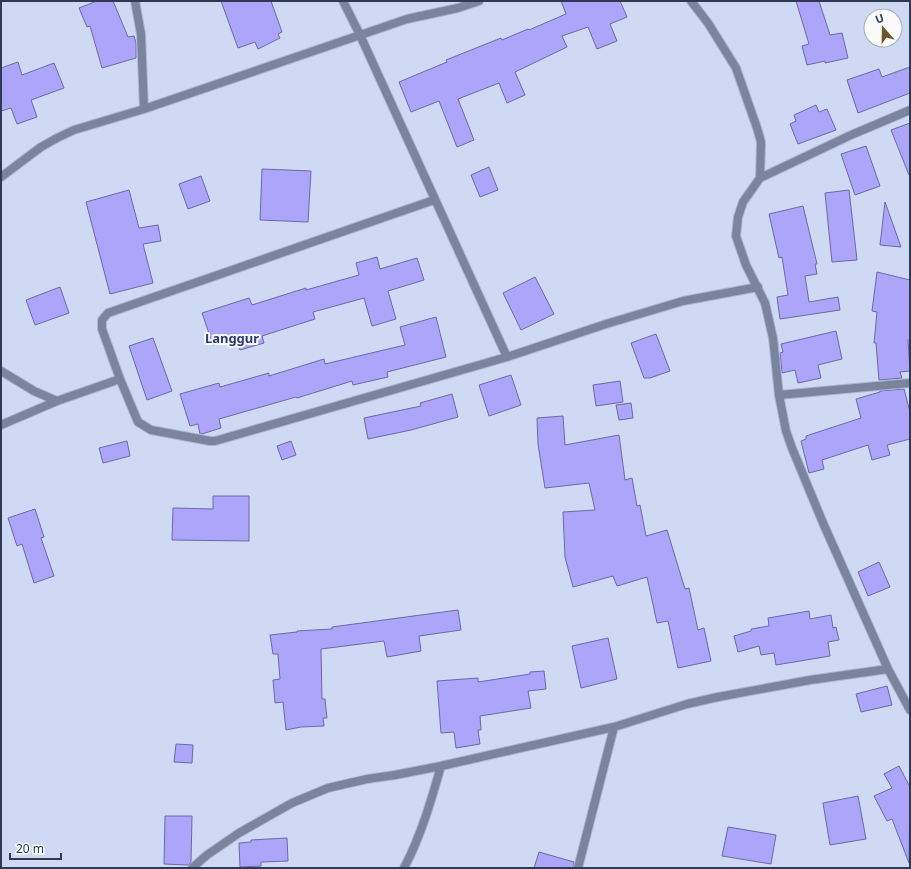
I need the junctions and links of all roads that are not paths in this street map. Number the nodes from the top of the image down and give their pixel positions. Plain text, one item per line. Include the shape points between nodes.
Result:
1 (135, 1) edge
2 (343, 1) edge
3 (479, 1) edge
4 (691, 1) edge
5 (360, 35) junction
6 (144, 109) junction
7 (910, 110) edge
8 (1, 177) edge
9 (760, 178) junction
10 (434, 200) junction
11 (758, 287) junction
12 (507, 357) junction
13 (1, 371) edge
14 (120, 379) junction
15 (910, 383) edge
16 (779, 395) junction
17 (57, 401) junction
18 (1, 425) edge
19 (888, 669) junction
20 (910, 710) edge
21 (614, 727) junction
22 (441, 766) junction
23 (192, 868) edge
24 (404, 868) edge
25 (578, 868) edge

1 - 6 street via 141,34
2 - 5 street
3 - 5 street via 407,19
4 - 9 street via 736,68 761,142
5 - 6 street
5 - 10 street
6 - 8 street via 74,130 57,138
7 - 9 street
9 - 11 street via 743,202 736,236 746,265
10 - 12 street
10 - 14 street via 108,313 101,324
11 - 12 street via 683,301
11 - 16 street via 765,303 773,338
12 - 14 street via 215,441 144,427 134,416
13 - 17 street via 34,391
14 - 17 street
15 - 16 street
16 - 19 street via 792,448
17 - 18 street
19 - 20 street
19 - 21 street via 718,697
21 - 22 street
21 - 25 street
22 - 23 street via 328,788 292,803 239,833
22 - 24 street via 427,815

